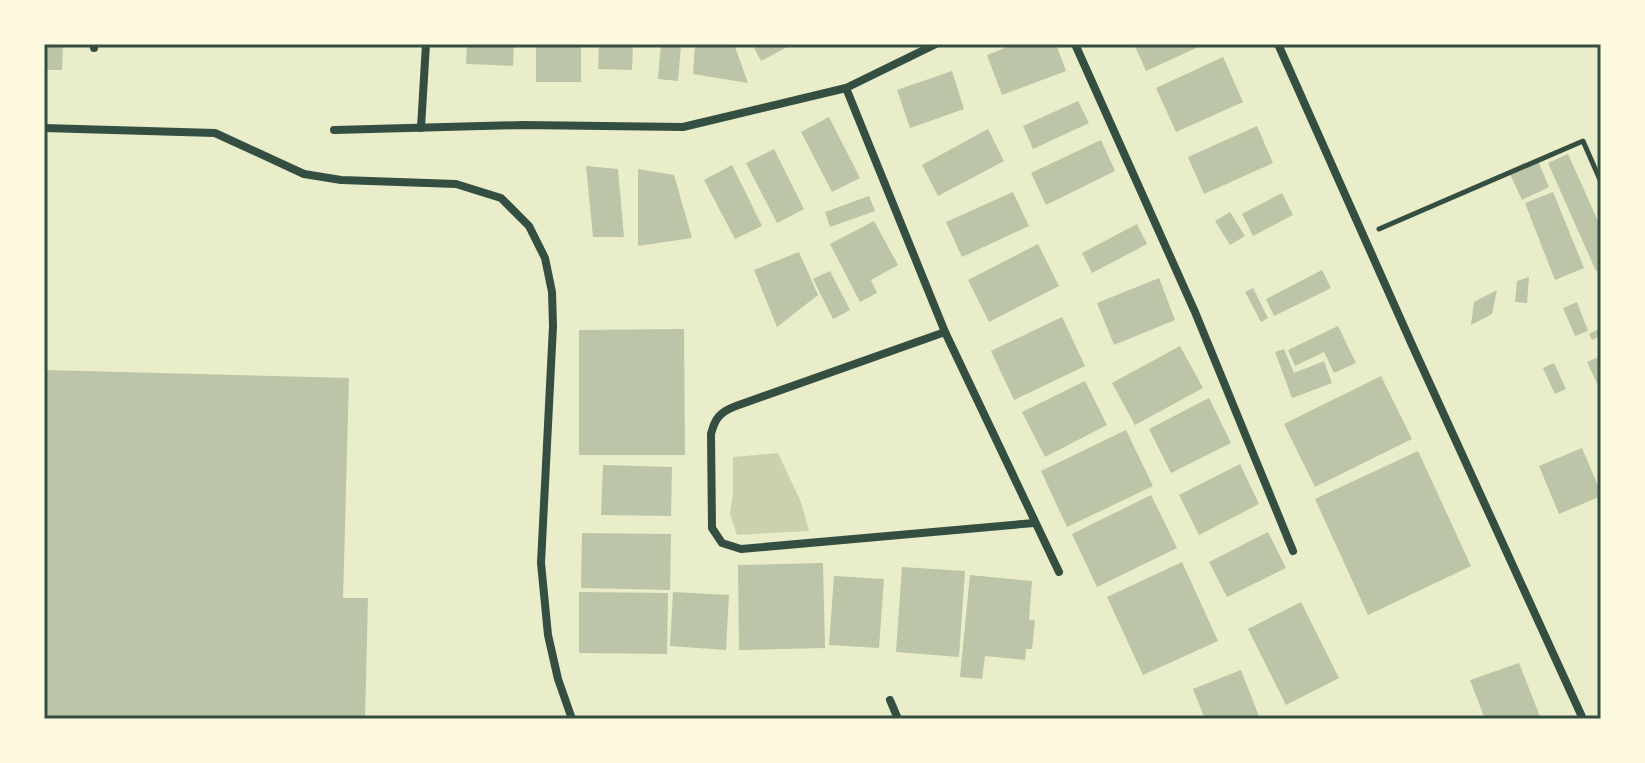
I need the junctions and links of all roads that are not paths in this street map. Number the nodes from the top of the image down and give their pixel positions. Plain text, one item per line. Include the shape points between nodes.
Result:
1 (426, 44) edge
2 (936, 44) edge
3 (1075, 44) edge
4 (1278, 44) edge
5 (846, 88) junction
6 (44, 128) edge
7 (421, 128) junction
8 (334, 130) dead end
9 (945, 332) junction
10 (1034, 523) junction
11 (1293, 551) dead end
12 (1059, 572) dead end
13 (890, 700) dead end
14 (572, 719) edge
15 (898, 719) edge
16 (1583, 719) edge

1 - 7 street
2 - 5 street
3 - 11 street via 1195,312
4 - 16 street
5 - 7 street via 683,127
5 - 9 street
6 - 14 street via 215,133 304,174 456,184 501,198 529,226 545,258 552,292 541,563 548,635
7 - 8 street
9 - 10 street
9 - 10 street via 719,414 711,434 712,528 722,543 741,549
10 - 12 street
13 - 15 street

